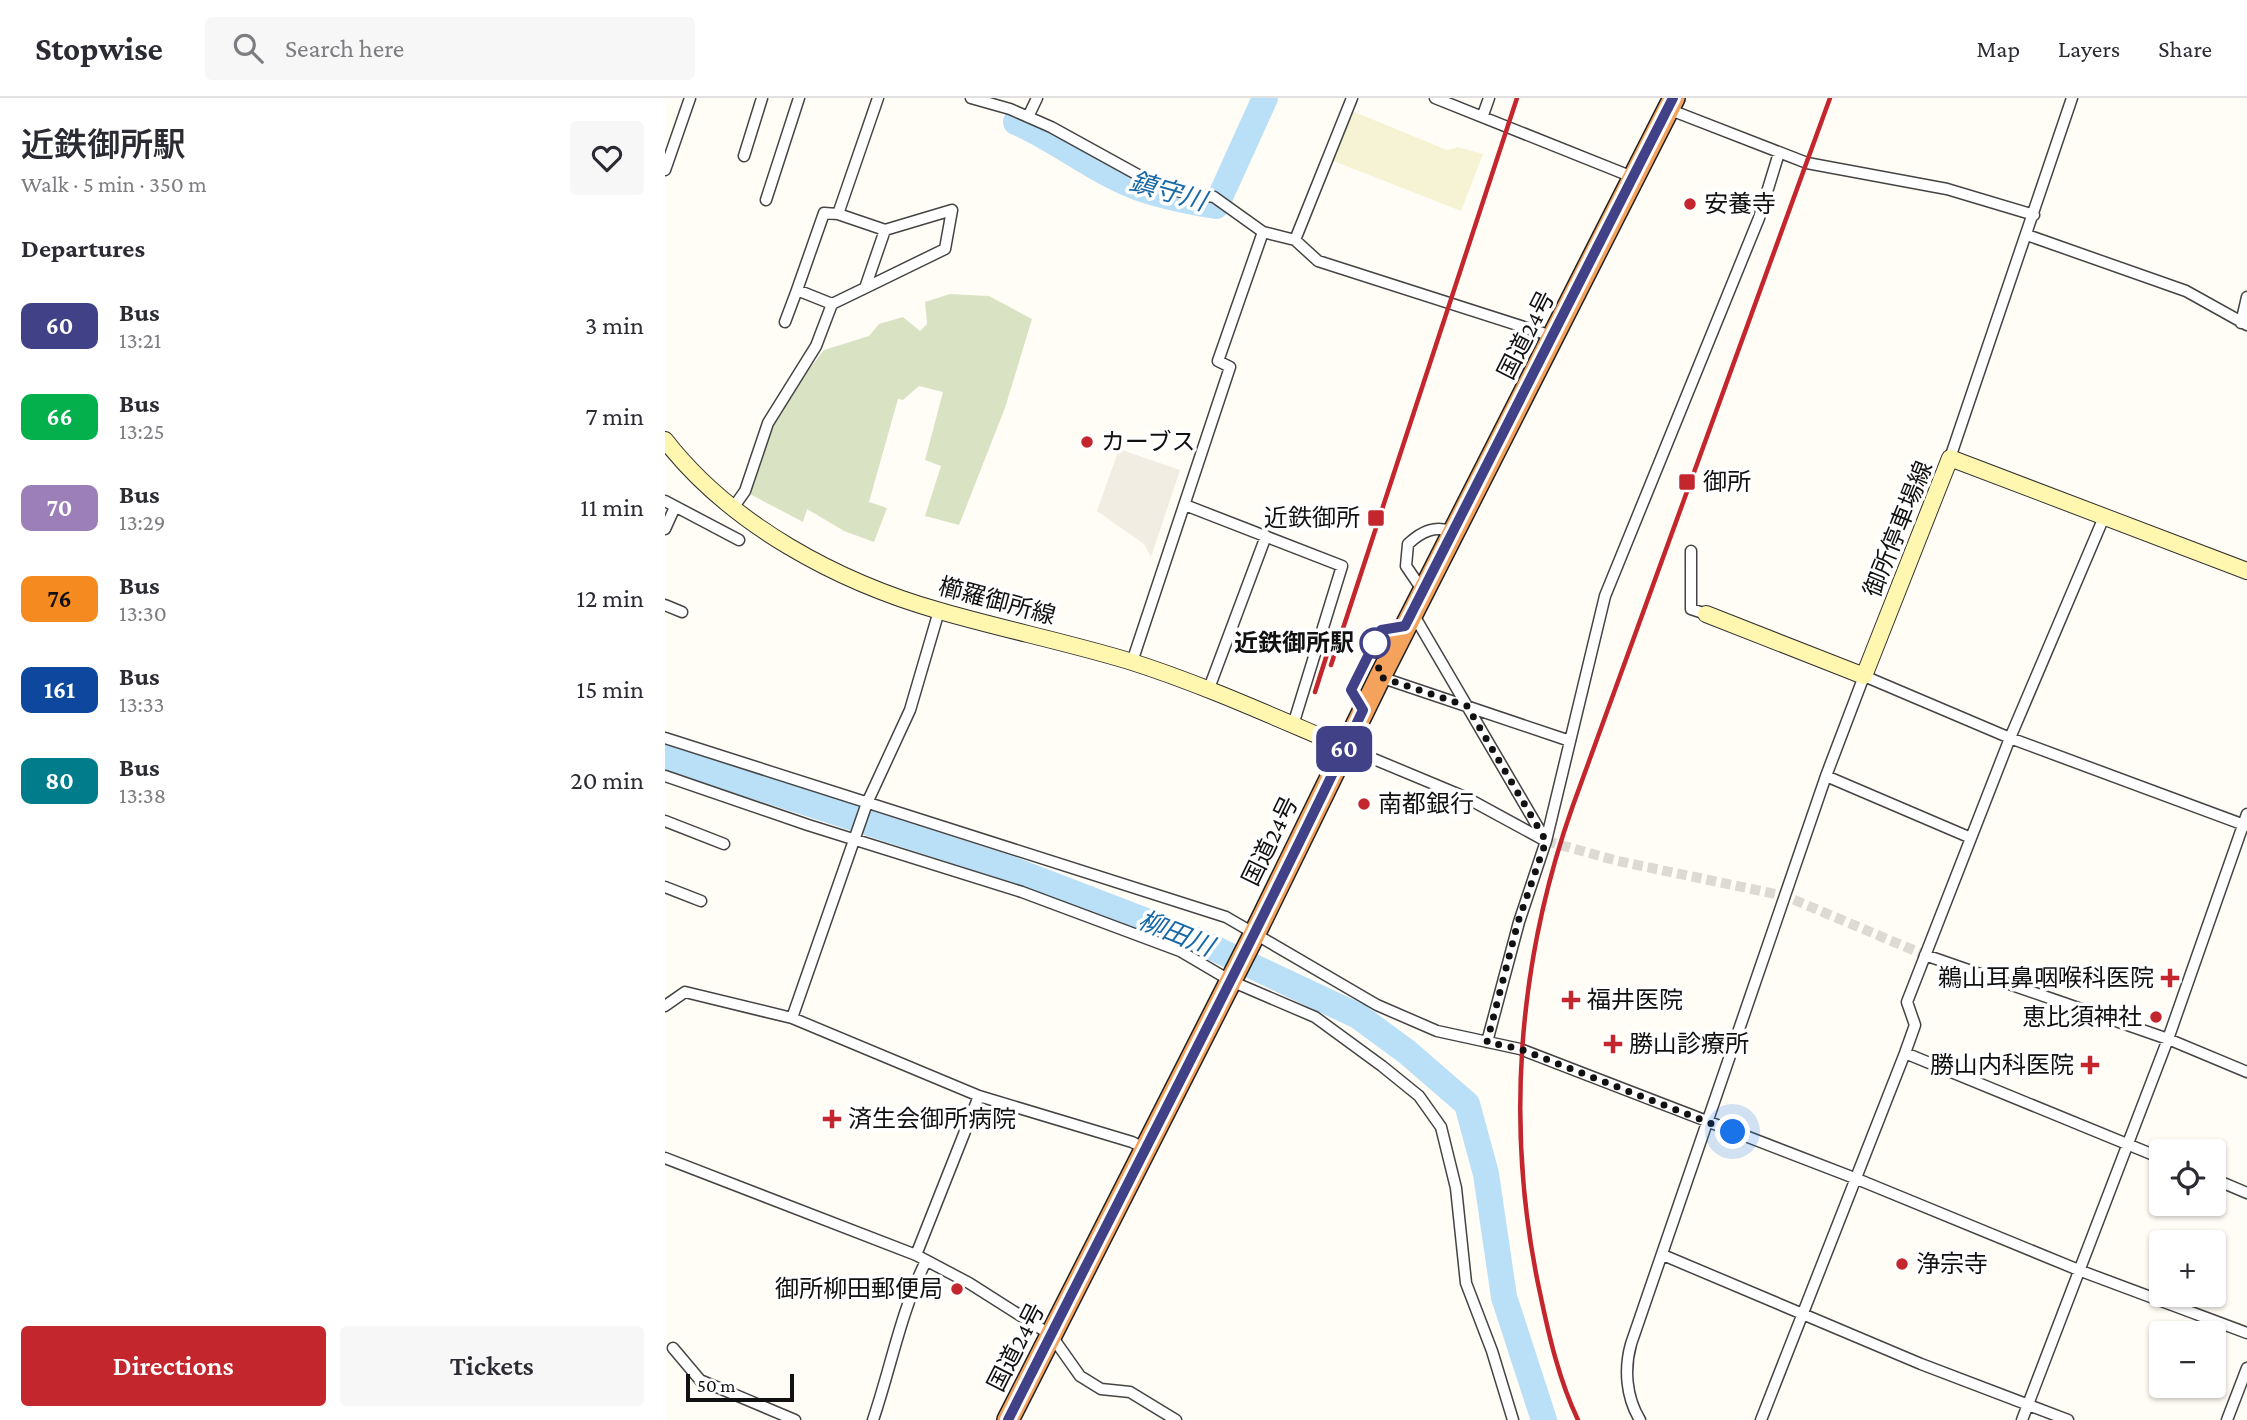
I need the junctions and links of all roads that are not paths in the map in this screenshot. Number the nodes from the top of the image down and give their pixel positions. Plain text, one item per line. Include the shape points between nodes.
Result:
1 (690, 98) edge
2 (762, 98) edge
3 (799, 98) edge
4 (878, 98) edge
5 (971, 98) edge
6 (1037, 98) edge
7 (1352, 98) edge
8 (1435, 98) edge
9 (1489, 98) edge
10 (2072, 98) edge
11 (1671, 104) edge
12 (1483, 115) junction
13 (1028, 117) junction
14 (1779, 153) junction
15 (744, 156) dead end
16 (665, 170) edge
17 (1635, 178) junction
18 (766, 200) dead end
19 (838, 214) junction
20 (2034, 215) junction
21 (884, 230) junction
22 (1263, 232) junction
23 (2027, 235) junction
24 (1295, 240) junction
25 (865, 288) junction
26 (797, 290) junction
27 (2247, 297) edge
28 (832, 304) junction
29 (785, 322) dead end
30 (2244, 324) edge
31 (1555, 337) junction
32 (666, 444) edge
33 (1950, 458) junction
34 (670, 504) edge
35 (1185, 505) junction
36 (733, 508) junction
37 (2104, 517) junction
38 (665, 529) edge
39 (1454, 532) junction
40 (1266, 536) junction
41 (739, 540) dead end
42 (1691, 551) dead end
43 (2247, 571) edge
44 (1423, 591) junction
45 (665, 605) edge
46 (939, 611) junction
47 (682, 612) dead end
48 (1706, 614) joint
49 (1409, 619) junction
50 (1132, 662) junction
51 (1864, 676) junction
52 (1380, 677) junction
53 (1208, 691) junction
54 (1467, 706) junction
55 (1363, 710) junction
56 (1293, 725) junction
57 (665, 738) edge
58 (2010, 738) junction
59 (1570, 741) junction
60 (1345, 747) junction
61 (665, 776) edge
62 (1826, 776) junction
63 (867, 803) junction
64 (665, 821) edge
65 (2246, 822) edge
66 (1971, 838) junction
67 (853, 839) junction
68 (1546, 841) junction
69 (724, 844) dead end
70 (665, 887) edge
71 (701, 901) dead end
72 (1252, 940) junction
73 (1924, 954) junction
74 (1234, 976) junction
75 (665, 1006) edge
76 (792, 1018) junction
77 (2168, 1039) junction
78 (1487, 1042) junction
79 (1905, 1053) junction
80 (2247, 1072) edge
81 (979, 1096) junction
82 (1708, 1123) junction
83 (2128, 1144) junction
84 (1146, 1149) junction
85 (2149, 1153) edge
86 (665, 1158) edge
87 (1857, 1179) junction
88 (2226, 1185) edge
89 (2247, 1193) edge
90 (1663, 1255) junction
91 (921, 1258) junction
92 (2081, 1271) junction
93 (1803, 1312) junction
94 (2247, 1333) edge
95 (1051, 1335) junction
96 (673, 1348) dead end
97 (2247, 1368) edge
98 (2028, 1405) junction
99 (795, 1420) edge
100 (873, 1420) edge
101 (1008, 1420) edge
102 (1176, 1420) edge
103 (1513, 1420) edge
104 (1640, 1420) edge
105 (1761, 1420) edge
106 (2022, 1420) edge
107 (2068, 1420) edge
108 (2227, 1420) edge

1 - 16 street
2 - 15 street
3 - 18 street
4 - 19 street
5 - 13 street
6 - 13 street
7 - 24 street
8 - 12 street
9 - 12 street
10 - 20 street
11 - 14 street
11 - 17 highway, 国道24号
12 - 17 street
13 - 22 street via 1149,181 1214,197
14 - 20 street via 1807,163 1947,189
14 - 59 street via 1759,218 1605,596
17 - 31 highway, 国道24号
19 - 21 street
19 - 26 street via 824,213
20 - 23 street
21 - 25 street
21 - 25 street via 952,210 945,250
22 - 24 street
22 - 35 street via 1218,361 1230,367
23 - 30 street via 2186,291
23 - 33 street
24 - 31 street via 1318,261
25 - 28 street
26 - 28 street
26 - 29 street
27 - 30 street
28 - 36 street via 816,346 768,423 745,491
31 - 39 highway, 国道24号
32 - 36 main road, 櫛羅御所線
33 - 37 main road, 御所停車場線
33 - 51 main road, 御所停車場線
34 - 38 street
34 - 41 street
35 - 40 street
35 - 50 street
36 - 46 main road, 櫛羅御所線 via 783,543 836,571
37 - 43 main road, 御所停車場線
37 - 58 street
39 - 44 highway, 国道24号
39 - 44 street via 1421,531 1408,544 1406,566
40 - 53 street
40 - 56 street via 1342,566
42 - 48 street via 1691,609
44 - 49 highway, 国道24号
45 - 47 street
46 - 50 main road, 櫛羅御所線
46 - 63 street via 910,710
48 - 51 main road
49 - 52 highway, 国道24号
49 - 54 street
49 - 55 street via 1381,630 1351,690
50 - 53 main road, 櫛羅御所線
51 - 58 street
51 - 62 street
52 - 54 street
52 - 55 highway, 国道24号
53 - 56 main road, 櫛羅御所線
54 - 59 street
54 - 68 street
55 - 60 highway, 国道24号
56 - 60 main road, 櫛羅御所線
57 - 63 street
58 - 65 street
58 - 66 street
59 - 68 street
60 - 68 street via 1465,797
60 - 72 highway, 国道24号
61 - 67 street
62 - 66 street
62 - 82 street
63 - 67 street
63 - 72 street via 1226,917
64 - 69 street
65 - 77 street
66 - 73 street
67 - 74 street via 1022,892
67 - 76 street
68 - 78 street via 1518,922
70 - 71 street
72 - 74 highway, 国道24号
72 - 78 street via 1377,1005 1437,1031
73 - 77 street
73 - 79 street via 1907,1002 1915,1025
74 - 84 highway, 国道24号
74 - 103 street via 1315,1017 1419,1096 1441,1127 1456,1188 1466,1283
75 - 76 street via 685,992
76 - 81 street
77 - 80 street
77 - 83 street
78 - 82 street via 1520,1049
79 - 83 street
79 - 87 street
81 - 84 street
81 - 91 street
82 - 87 street
82 - 90 street
83 - 85 street
83 - 92 street
84 - 95 highway, 国道24号
86 - 91 street
87 - 92 street
87 - 93 street
88 - 89 street
90 - 93 street
90 - 104 street via 1627,1359 1627,1380
91 - 95 street
91 - 100 street
92 - 94 street
92 - 98 street
93 - 98 street
93 - 105 street
95 - 101 highway, 国道24号
95 - 102 street via 1080,1377 1101,1389 1130,1392
96 - 99 street via 700,1380
97 - 108 street
98 - 106 street
98 - 107 street

